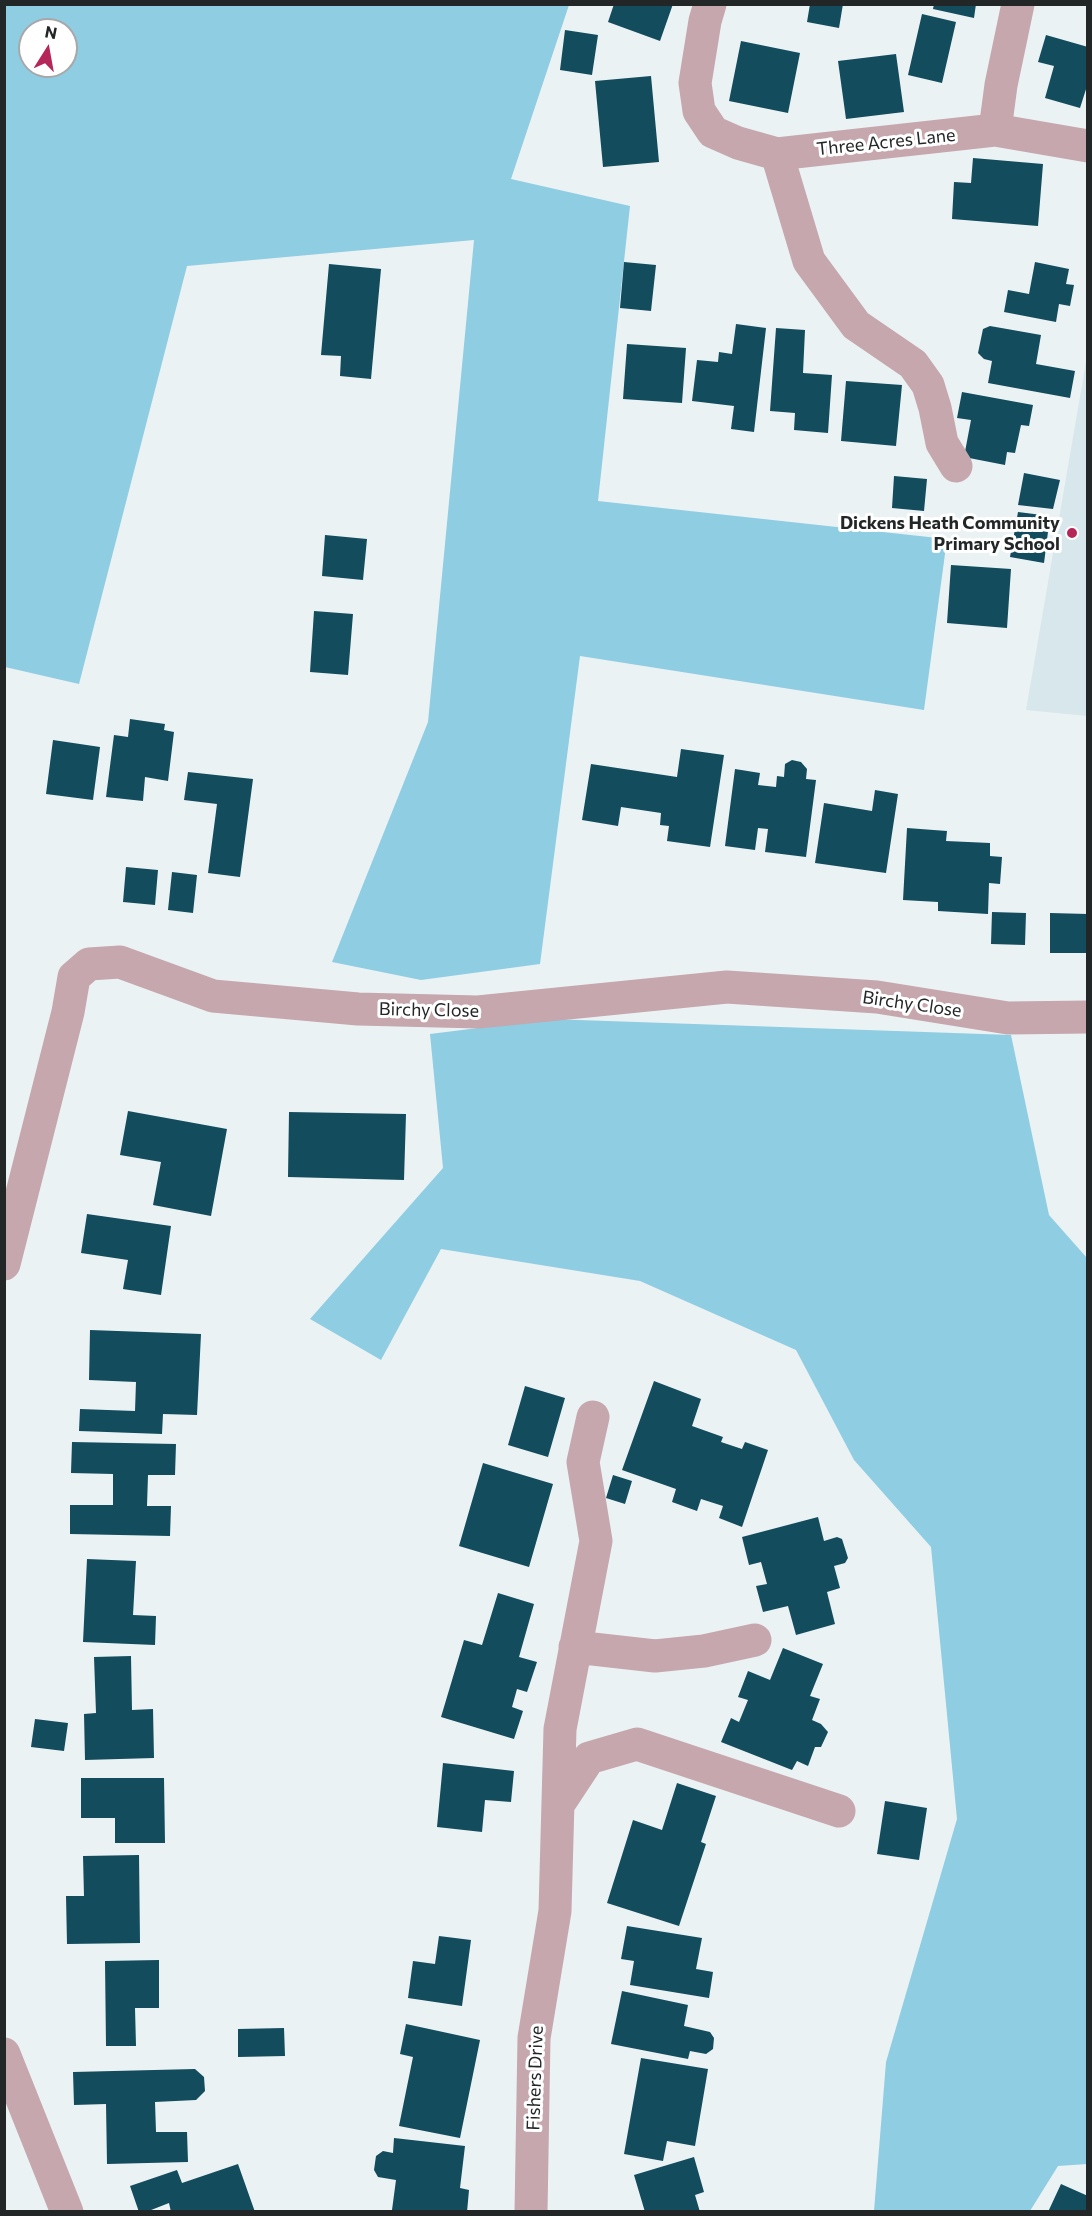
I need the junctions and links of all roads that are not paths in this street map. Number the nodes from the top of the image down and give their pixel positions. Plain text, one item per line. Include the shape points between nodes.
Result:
1 (710, 4) edge
2 (1018, 4) edge
3 (995, 130) junction
4 (1088, 146) edge
5 (777, 154) junction
6 (956, 466) dead end
7 (1088, 1017) edge
8 (4, 1264) edge
9 (593, 1417) dead end
10 (754, 1640) dead end
11 (575, 1647) junction
12 (557, 1806) junction
13 (839, 1811) dead end
14 (4, 2054) edge
15 (67, 2211) edge
16 (531, 2211) edge

1 - 5 street, Three Acres Lane via 696,83 699,111 713,132
2 - 3 street
3 - 4 street, Three Acres Lane
3 - 5 street, Three Acres Lane
5 - 6 street via 809,261 856,325 913,364 928,385 942,443
7 - 8 street, Birchy Close via 1008,1018 877,997 728,987 478,1012 358,1009 213,996 120,962 89,964 74,977
9 - 11 street, Fishers Drive via 583,1462 596,1541
10 - 11 street via 655,1656
11 - 12 street, Fishers Drive via 560,1729
12 - 13 street via 589,1758 637,1744
12 - 16 street, Fishers Drive via 555,1911 534,2038
14 - 15 street

